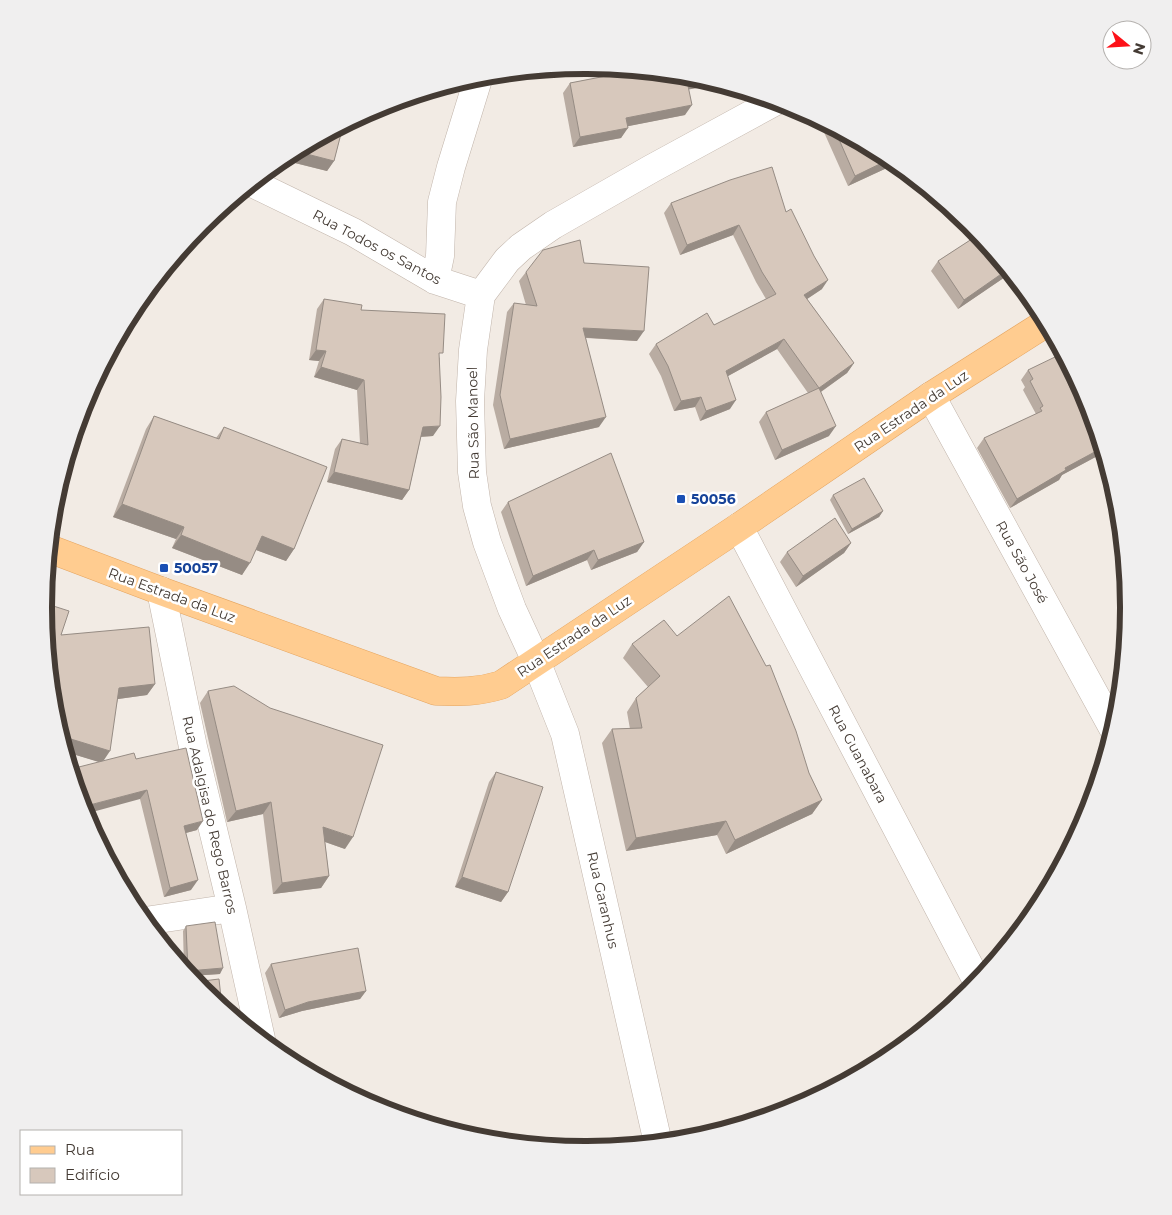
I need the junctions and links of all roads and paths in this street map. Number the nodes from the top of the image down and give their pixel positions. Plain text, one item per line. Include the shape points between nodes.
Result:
1 (476, 85) edge
2 (767, 106) edge
3 (258, 186) edge
4 (435, 280) junction
5 (488, 284) junction
6 (1040, 328) edge
7 (931, 396) junction
8 (739, 527) junction
9 (56, 551) edge
10 (161, 591) junction
11 (536, 661) junction
12 (1108, 718) edge
13 (232, 908) junction
14 (154, 920) edge
15 (973, 974) edge
16 (259, 1029) edge
17 (656, 1136) edge

1 - 4 street via 442,202 440,256
2 - 5 street via 553,225 521,247
3 - 4 street, Rua Todos os Santos via 353,232
4 - 5 street, Rua Todos os Santos
5 - 11 street, Rua São Manoel via 473,350 470,401 472,472 487,542
6 - 7 main road, Rua Estrada da Luz
7 - 8 main road, Rua Estrada da Luz
7 - 12 street, Rua São José
8 - 11 main road, Rua Estrada da Luz
8 - 15 street, Rua Guanabara
9 - 10 main road, Rua Estrada da Luz
10 - 11 main road, Rua Estrada da Luz via 436,691 463,693 488,689 501,685
10 - 13 street, Rua Adalgisa do Rego Barros via 193,747
11 - 17 street, Rua Garanhus via 564,734
13 - 14 street
13 - 16 street, Rua Adalgisa do Rego Barros

